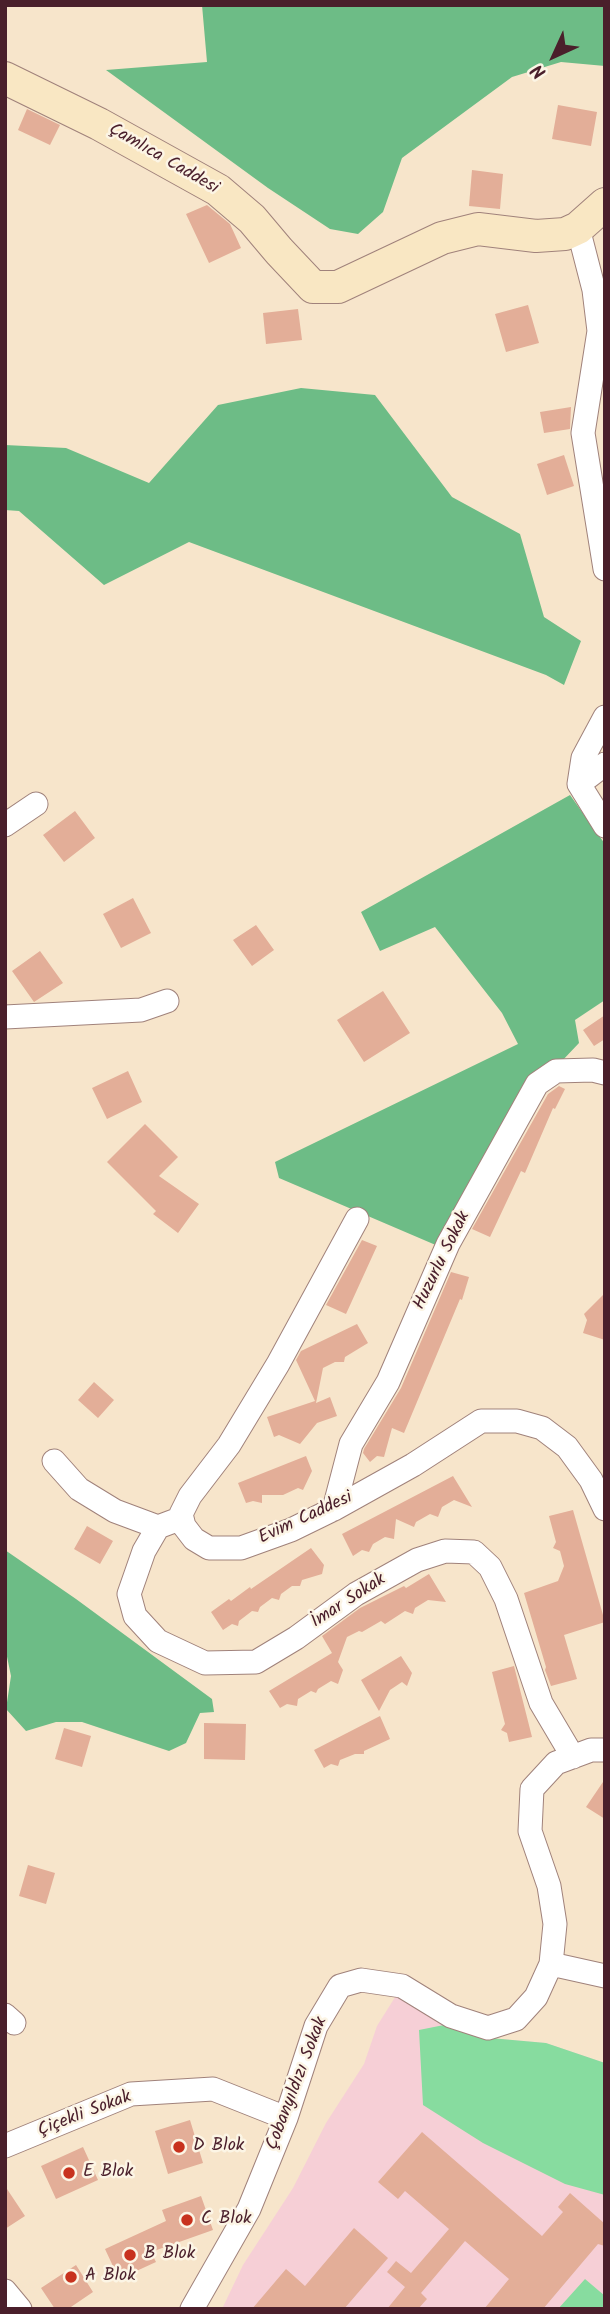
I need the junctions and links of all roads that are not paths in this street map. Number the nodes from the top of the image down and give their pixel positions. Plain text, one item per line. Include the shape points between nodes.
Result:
1 (5, 78) edge
2 (605, 204) edge
3 (578, 228) junction
4 (596, 398) edge
5 (605, 569) edge
6 (605, 717) edge
7 (605, 764) edge
8 (579, 784) junction
9 (36, 804) dead end
10 (5, 825) edge
11 (605, 825) edge
12 (167, 1001) dead end
13 (5, 1017) edge
14 (605, 1073) edge
15 (357, 1219) dead end
16 (54, 1461) dead end
17 (605, 1508) edge
18 (334, 1509) junction
19 (182, 1518) junction
20 (158, 1527) junction
21 (605, 1750) edge
22 (573, 1757) junction
23 (551, 1965) junction
24 (605, 1976) edge
25 (286, 2119) junction
26 (5, 2146) edge
27 (5, 2291) edge
28 (20, 2309) edge
29 (192, 2309) edge

1 - 3 street, Çamlıca Caddesi via 218,190 252,219 313,287 338,288 442,238 478,229 536,236
2 - 3 street, Çamlıca Caddesi
3 - 4 street via 599,331
4 - 5 street via 583,433
6 - 8 street via 583,758
7 - 8 street
8 - 11 street
9 - 10 street
12 - 13 street via 141,1010
14 - 18 street, Huzurlu Sokak via 556,1072 537,1084 448,1244 388,1382 351,1444
15 - 19 street via 278,1364 229,1445 190,1496
16 - 20 street via 79,1489 115,1511
17 - 18 street, Evim Caddesi via 567,1447 542,1428 517,1421 481,1421
18 - 19 street, Evim Caddesi via 241,1548 209,1548 194,1539
19 - 20 street
20 - 22 street, İmar Sokak via 129,1594 135,1616 159,1641 205,1663 256,1662 356,1594 418,1560 445,1551 474,1552 490,1567 506,1599 541,1703
21 - 22 street, Çobanyıldızı Sokak
22 - 23 street, Çobanyıldızı Sokak via 556,1763 531,1789 530,1831 549,1886 555,1924
23 - 24 street
23 - 25 street, Çobanyıldızı Sokak via 536,1997 516,2019 488,2028 452,2016 402,1986 361,1980 340,1986 316,2026
25 - 26 street, Çiçekli Sokak via 213,2089 131,2094
25 - 29 street, Çobanyıldızı Sokak via 249,2209
27 - 28 street

